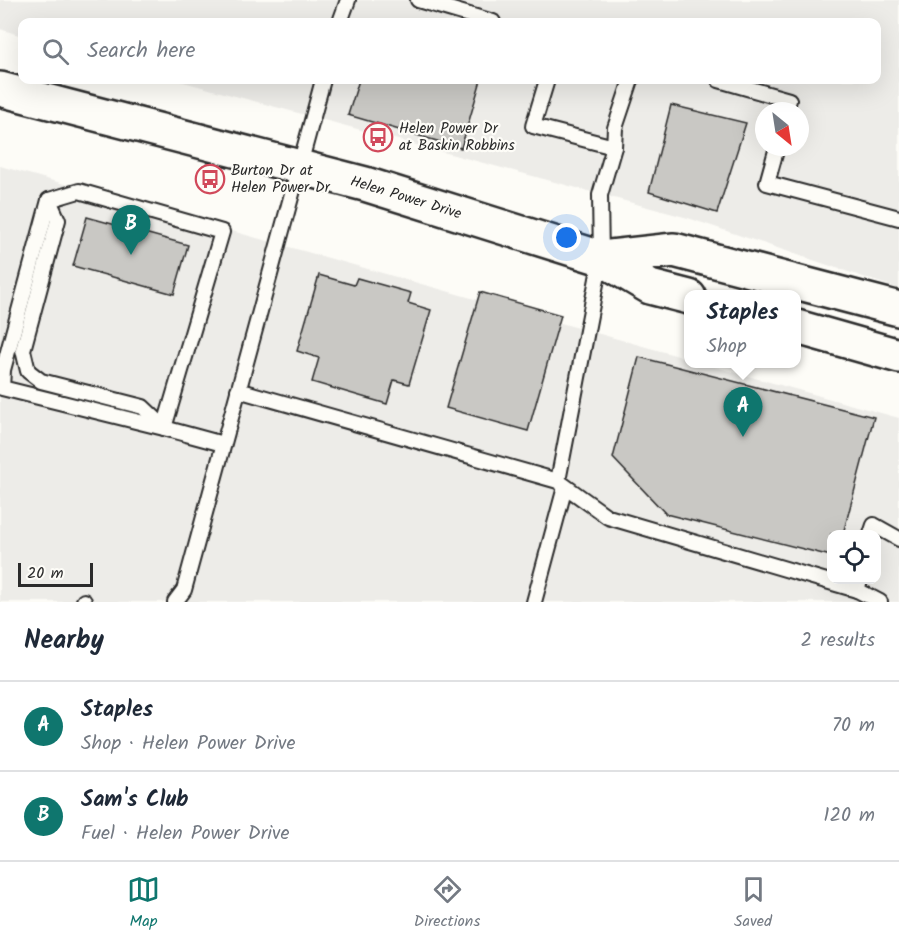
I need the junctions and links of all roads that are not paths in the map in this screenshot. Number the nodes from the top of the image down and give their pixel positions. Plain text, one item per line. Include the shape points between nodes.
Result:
1 (348, 0) edge
2 (418, 0) edge
3 (341, 18) edge
4 (479, 18) edge
5 (322, 84) edge
6 (546, 84) edge
7 (630, 84) edge
8 (733, 84) edge
9 (0, 88) edge
10 (788, 102) edge
11 (614, 147) junction
12 (774, 156) edge
13 (299, 166) junction
14 (49, 200) junction
15 (899, 218) edge
16 (601, 258) junction
17 (684, 296) edge
18 (899, 309) edge
19 (801, 328) edge
20 (899, 356) edge
21 (1, 388) edge
22 (238, 390) junction
23 (164, 428) junction
24 (223, 444) junction
25 (561, 484) junction
26 (872, 530) edge
27 (899, 539) edge
28 (859, 585) edge
29 (175, 602) edge
30 (534, 602) edge
31 (880, 602) edge

1 - 3 lane
2 - 4 lane
5 - 13 lane
6 - 11 lane via 533,126
7 - 11 lane via 615,128
8 - 10 lane
9 - 13 street, Helen Power Drive
11 - 16 lane via 600,195
12 - 15 lane via 767,183
13 - 16 street, Helen Power Drive
13 - 22 lane
14 - 21 lane
14 - 23 lane via 58,220 23,350 28,371 41,381 143,407
14 - 23 lane via 79,191 222,232
16 - 17 street, Helen Power Drive via 650,287
16 - 18 street, Helen Power Drive via 674,250
16 - 25 lane
19 - 20 street
21 - 23 lane
22 - 24 lane
22 - 25 lane
23 - 24 lane
24 - 29 lane via 184,590
25 - 28 lane via 608,517
25 - 30 lane
26 - 27 lane via 874,525
28 - 31 lane

